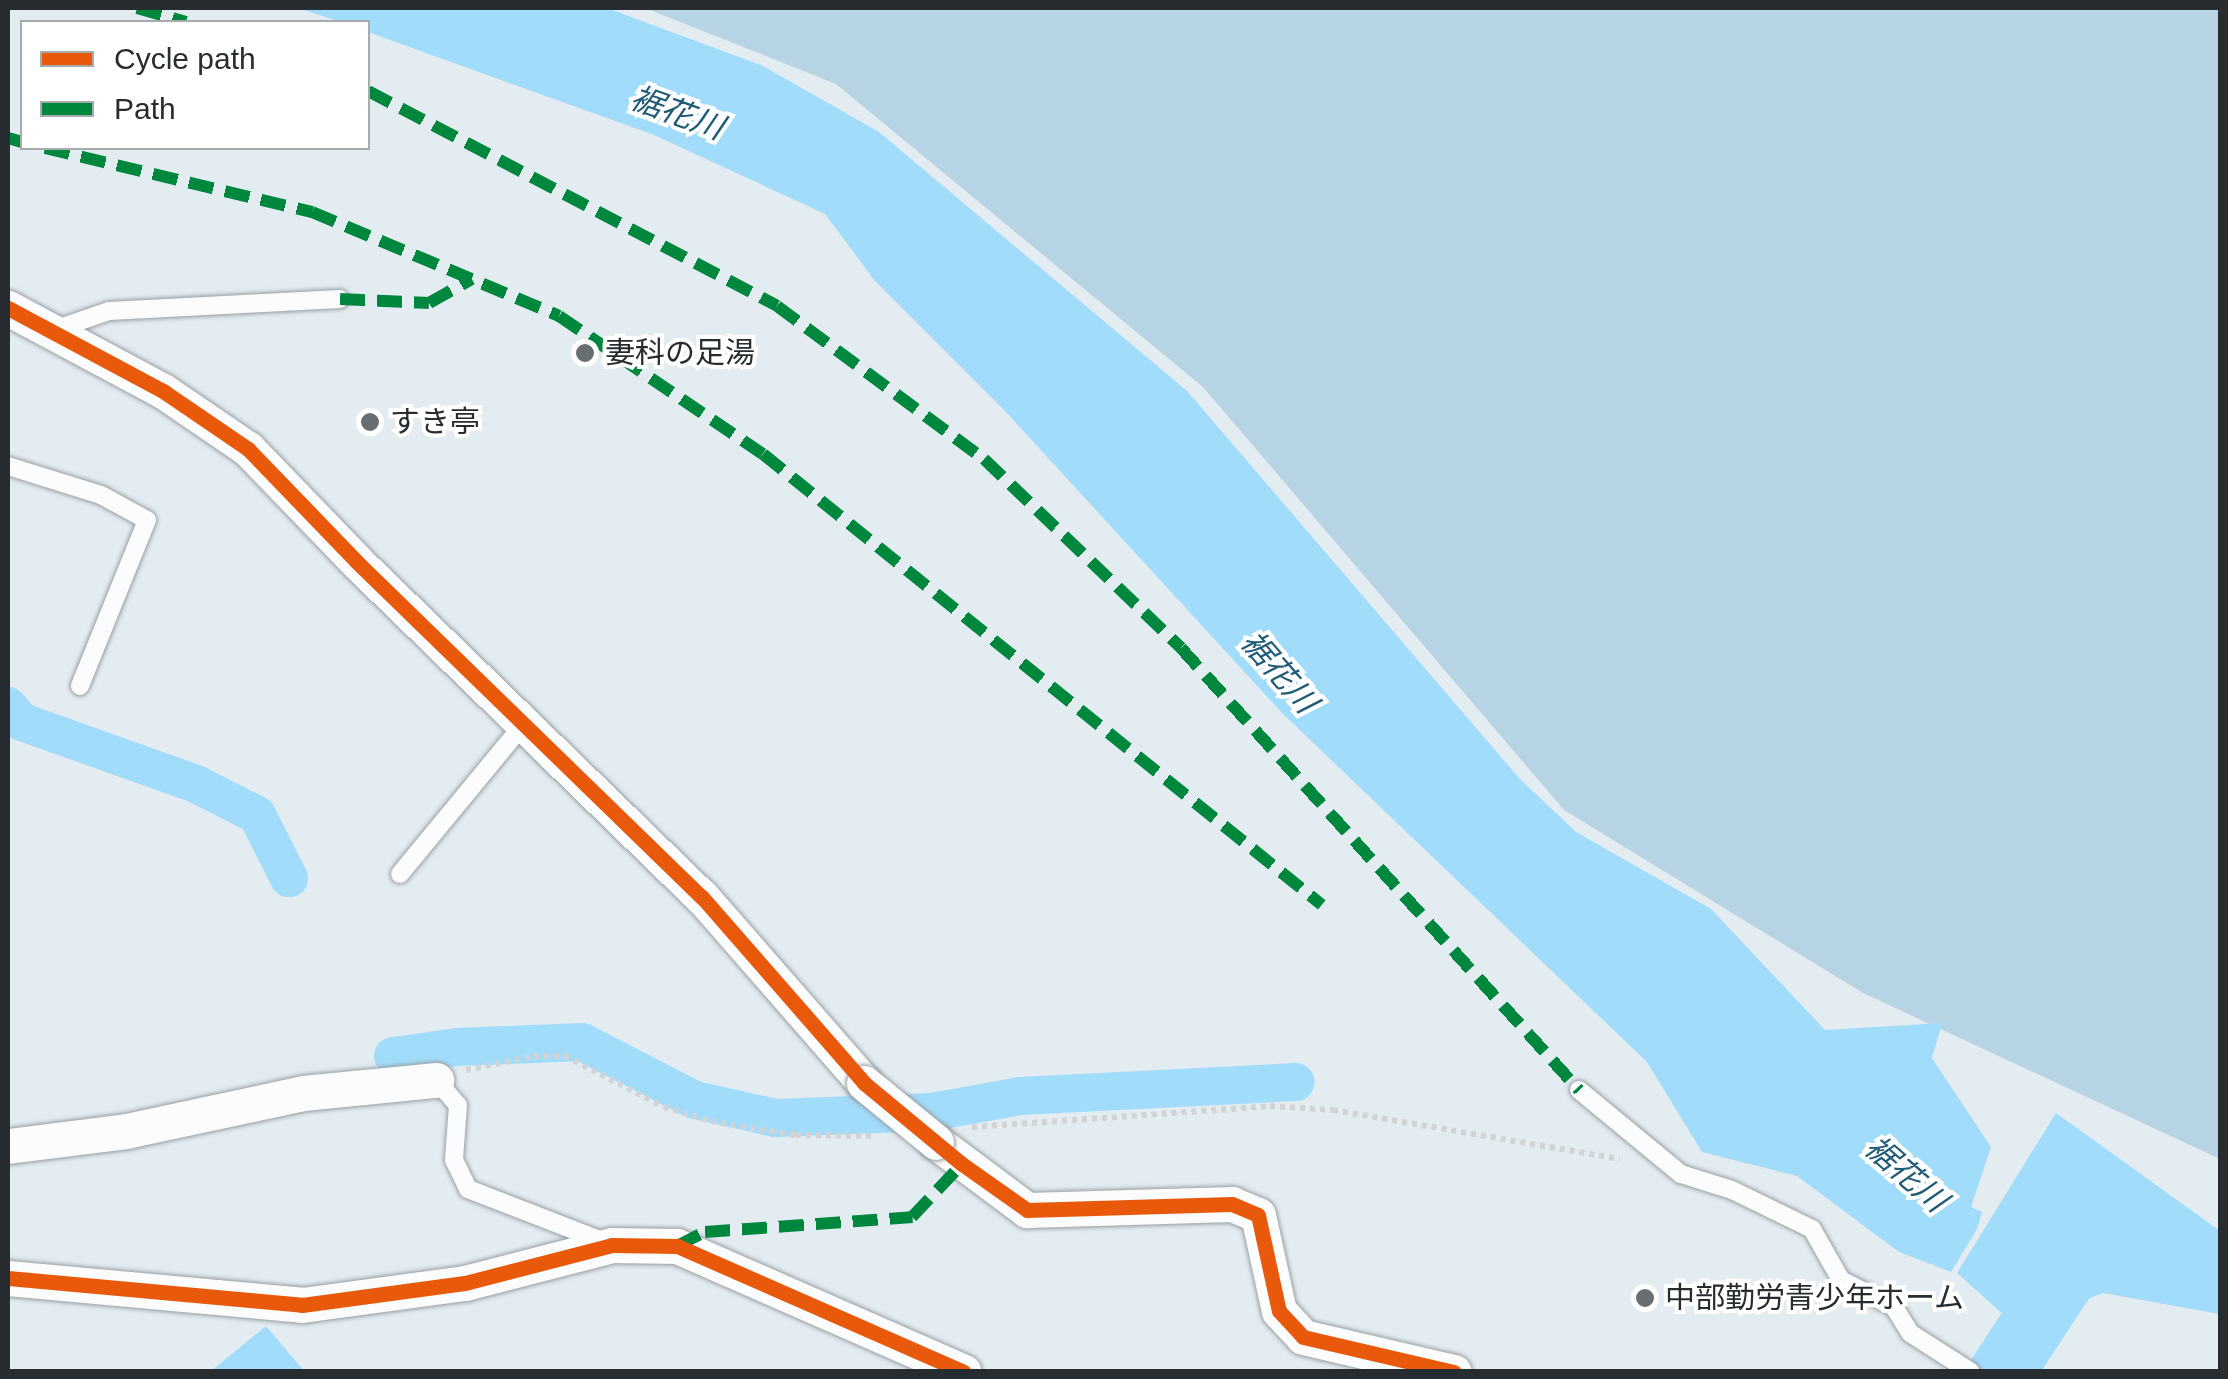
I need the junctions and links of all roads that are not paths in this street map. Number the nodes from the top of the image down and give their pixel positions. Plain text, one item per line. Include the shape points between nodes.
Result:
1 (340, 299) dead end
2 (8, 308) edge
3 (52, 331) junction
4 (8, 466) edge
5 (80, 686) dead end
6 (523, 725) junction
7 (400, 874) dead end
8 (436, 1080) joint
9 (1579, 1090) dead end
10 (8, 1146) edge
11 (612, 1245) junction
12 (16, 1278) edge
13 (964, 1372) edge
14 (1454, 1372) edge
15 (1971, 1372) edge

1 - 3 lane via 109,311
2 - 3 street
3 - 6 street via 163,391 248,449
4 - 5 lane via 101,495 147,520
6 - 7 lane
6 - 14 street, bridge via 702,897 864,1084 944,1136 1028,1210 1232,1204 1258,1215 1278,1311 1303,1337
8 - 10 street via 302,1093 126,1131
8 - 11 lane via 458,1105 454,1160 468,1189
9 - 15 lane via 1680,1174 1732,1190 1812,1229 1841,1280 1894,1307 1910,1334
11 - 12 street via 465,1284 302,1306
11 - 13 street via 676,1246

